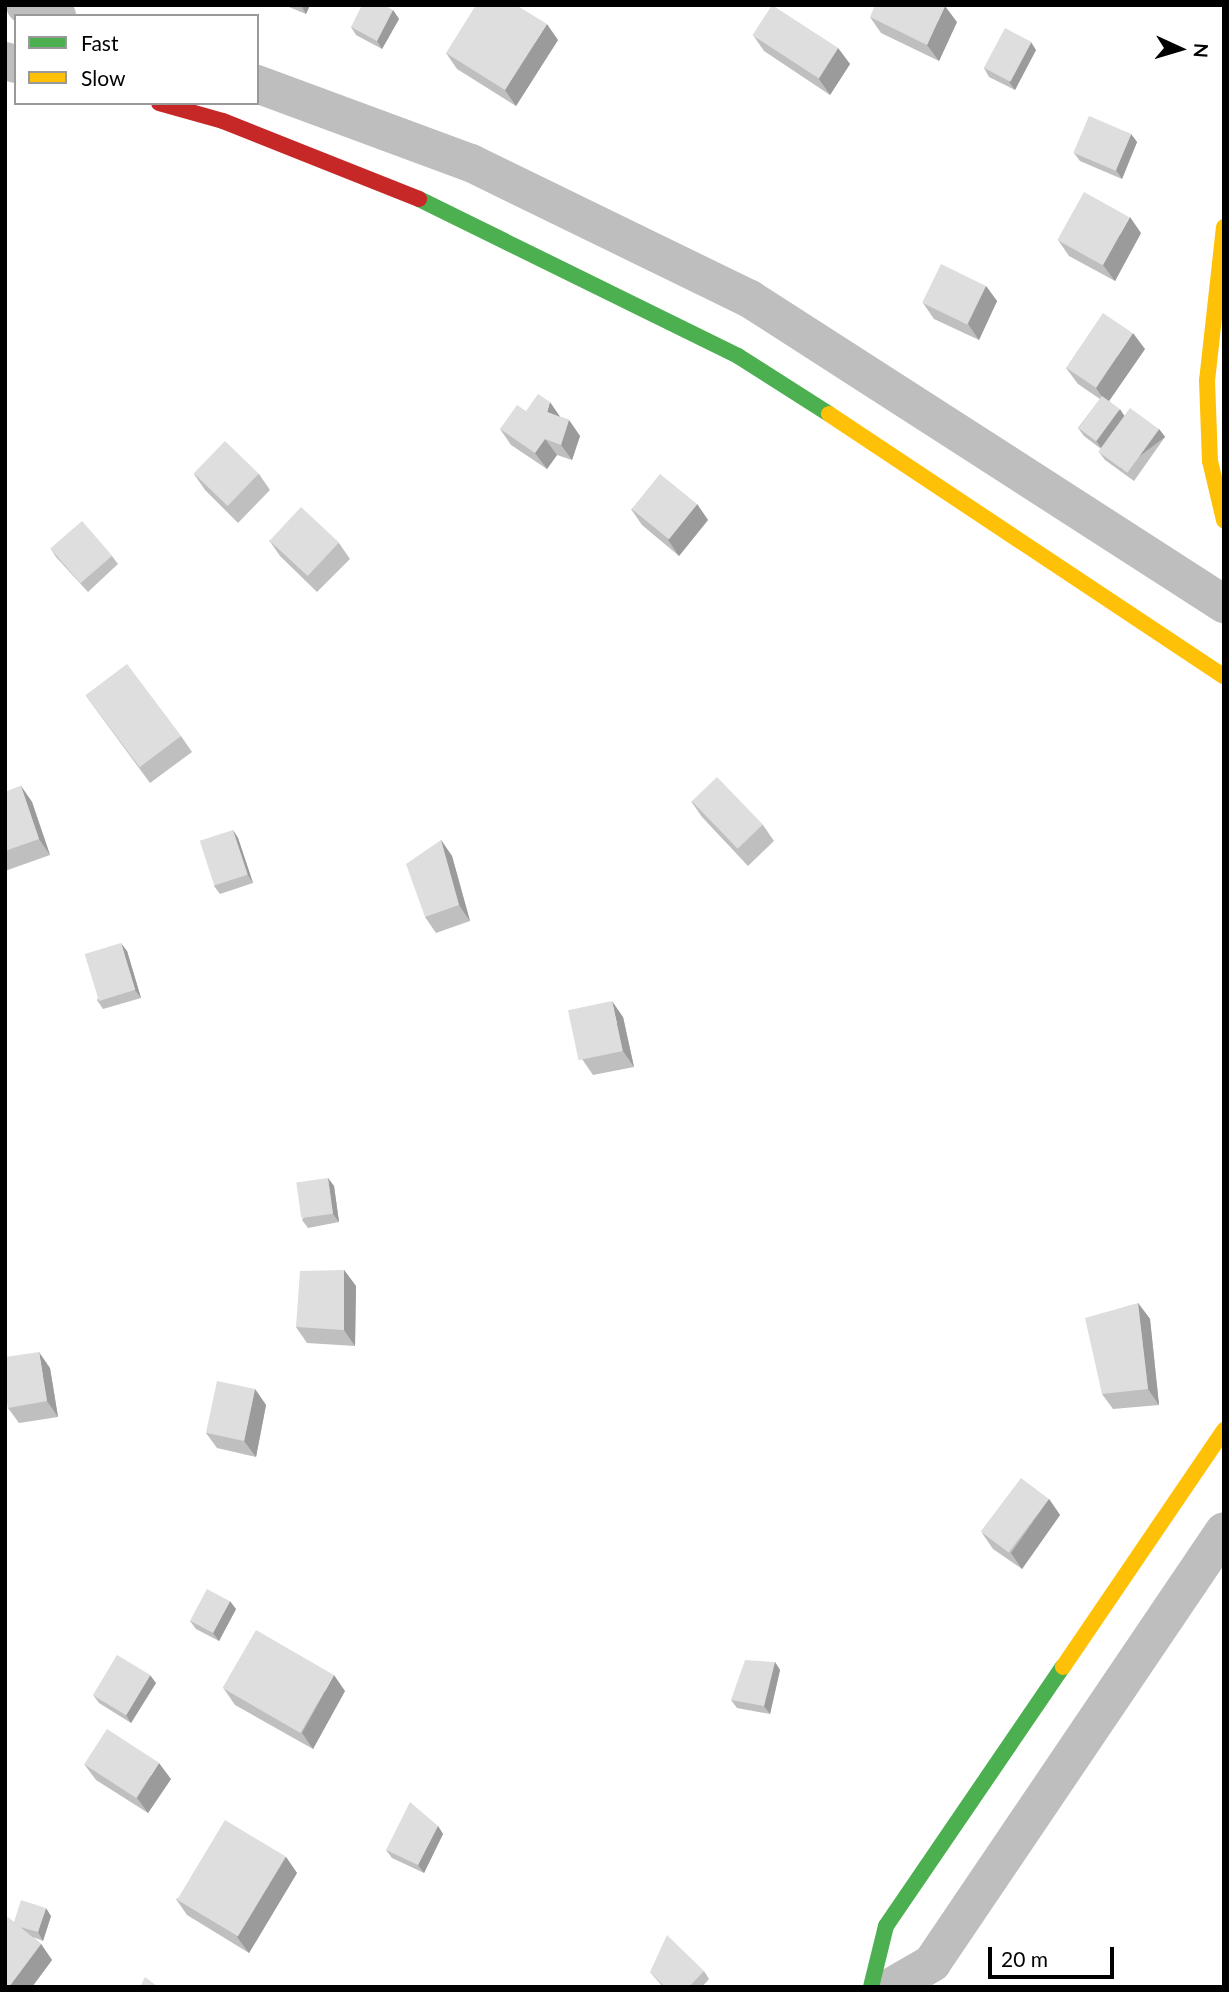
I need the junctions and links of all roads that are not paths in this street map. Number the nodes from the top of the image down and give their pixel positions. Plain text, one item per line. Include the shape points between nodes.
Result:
1 (25, 5) edge
2 (51, 14) edge
3 (259, 85) edge
4 (166, 105) edge
5 (1224, 227) edge
6 (1224, 520) edge
7 (1224, 604) edge
8 (1224, 676) edge
9 (1224, 1430) edge
10 (1224, 1531) edge
11 (871, 1987) edge
12 (891, 1987) edge

1 - 2 street
3 - 7 street via 471,163 750,299
4 - 8 street via 223,121 461,216 738,356
5 - 6 street via 1207,380 1210,461
9 - 11 street via 886,1926
10 - 12 street via 932,1963

